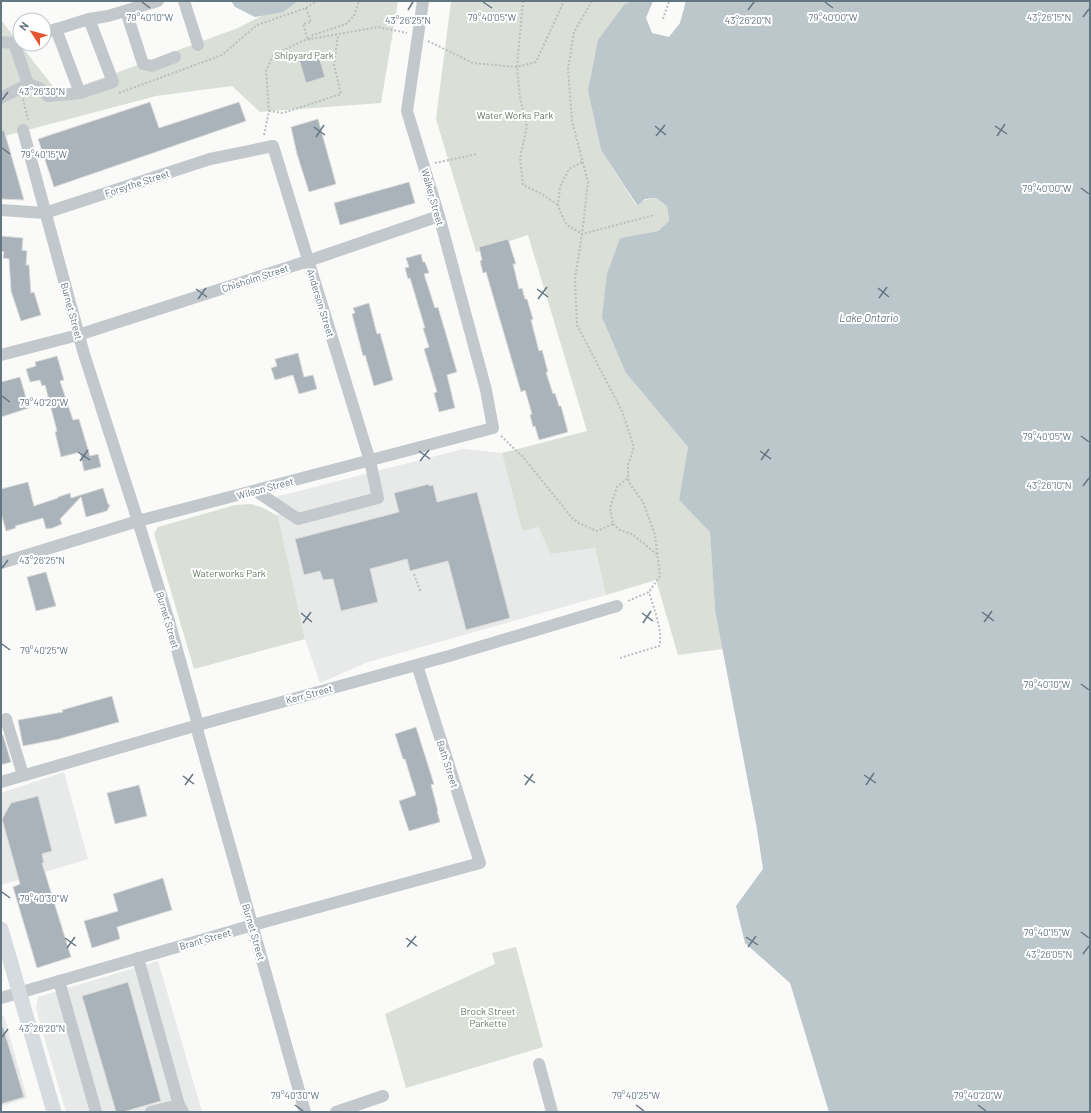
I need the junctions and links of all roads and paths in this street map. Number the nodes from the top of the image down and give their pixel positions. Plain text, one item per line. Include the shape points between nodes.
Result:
1 (158, 1) edge
2 (184, 1) edge
3 (359, 1) edge
4 (423, 1) edge
5 (523, 1) edge
6 (564, 1) edge
7 (592, 1) edge
8 (669, 1) edge
9 (306, 8) dead end
10 (126, 11) junction
11 (89, 19) junction
12 (663, 19) dead end
13 (378, 27) dead end
14 (56, 29) junction
15 (52, 30) edge
16 (338, 34) junction
17 (308, 40) junction
18 (1, 42) edge
19 (12, 42) edge
20 (198, 45) dead end
21 (20, 52) edge
22 (175, 58) dead end
23 (473, 63) dead end
24 (517, 67) junction
25 (28, 84) junction
26 (80, 93) junction
27 (22, 96) dead end
28 (1, 98) edge
29 (269, 111) junction
30 (26, 126) joint
31 (267, 147) junction
32 (477, 154) dead end
33 (582, 162) junction
34 (424, 165) junction
35 (558, 206) junction
36 (1, 210) edge
37 (45, 213) junction
38 (654, 215) dead end
39 (439, 216) junction
40 (582, 234) junction
41 (308, 261) junction
42 (78, 335) junction
43 (1, 355) edge
44 (493, 428) junction
45 (370, 461) junction
46 (628, 478) junction
47 (256, 491) junction
48 (138, 521) junction
49 (613, 524) junction
50 (658, 555) junction
51 (1, 563) edge
52 (414, 574) dead end
53 (649, 592) junction
54 (421, 593) dead end
55 (617, 606) joint
56 (620, 658) dead end
57 (417, 665) junction
58 (6, 719) dead end
59 (198, 725) junction
60 (23, 775) junction
61 (1, 782) edge
62 (480, 863) joint
63 (253, 925) junction
64 (1, 929) edge
65 (138, 958) junction
66 (59, 981) junction
67 (19, 993) junction
68 (1, 998) edge
69 (540, 1064) dead end
70 (383, 1096) dead end
71 (181, 1108) edge
72 (54, 1112) edge
73 (96, 1112) edge
74 (151, 1112) edge
75 (305, 1112) edge
76 (336, 1112) edge
77 (552, 1112) edge

1 - 10 street
2 - 20 street
3 - 17 path via 354,16 346,24 313,35
4 - 34 street, Walker Street via 407,111
5 - 24 path
6 - 24 path via 536,62
7 - 33 path via 574,32 568,69 572,121
8 - 12 path
9 - 17 path via 311,22 303,24
10 - 11 street
10 - 22 street via 144,64 152,66
11 - 14 street
11 - 26 street via 113,82
13 - 16 path
14 - 15 street
14 - 26 street
16 - 17 path
16 - 29 path via 334,65 341,94 282,113
17 - 29 path via 274,55 266,71
18 - 19 street
21 - 25 street
23 - 24 path
24 - 35 path via 520,98 527,126 520,158 523,185
25 - 26 street via 39,88 48,96
25 - 28 street
27 - 30 path
29 - 31 path
30 - 37 street, Burnet Street
31 - 37 street, Forsythe Street via 210,159
31 - 41 street, Anderson Street
32 - 34 path
33 - 35 path via 570,169 560,188
33 - 40 path via 588,182
34 - 39 street, Walker Street
35 - 40 path via 567,225
36 - 37 street, Forsythe Street
37 - 42 street, Burnet Street
38 - 40 path
39 - 41 street, Chisholm Street
39 - 44 street, Walker Street via 486,390
40 - 46 path via 575,279 577,325 622,411 634,447 628,465
41 - 42 street, Chisholm Street
41 - 45 street, Anderson Street
42 - 43 street, Chisholm Street
42 - 48 street, Burnet Street
44 - 45 street, Wilson Street
44 - 49 path via 523,457 573,519 597,531
45 - 47 street, Wilson Street
45 - 47 street, Anderson Street via 378,498 298,519
46 - 49 path via 617,486 610,508
46 - 50 path via 643,502 655,535
47 - 48 street, Wilson Street
48 - 51 street, Wilson Street
48 - 59 street, Burnet Street
49 - 50 path via 620,530 632,534
50 - 53 path via 660,576
52 - 54 path
53 - 55 path
53 - 56 path via 660,633 659,646
55 - 57 street, Kerr Street
57 - 59 street, Kerr Street
57 - 62 street, Bath Street
58 - 60 street
59 - 60 street, Kerr Street
59 - 63 street, Burnet Street via 198,733
60 - 61 street, Kerr Street
62 - 63 street, Brant Street
63 - 65 street, Brant Street
63 - 75 street, Burnet Street
64 - 67 main road
65 - 66 street, Brant Street
65 - 71 street
66 - 67 street, Brant Street
66 - 73 street
67 - 68 street, Brant Street
67 - 72 main road
69 - 77 street
70 - 76 street
71 - 74 street

